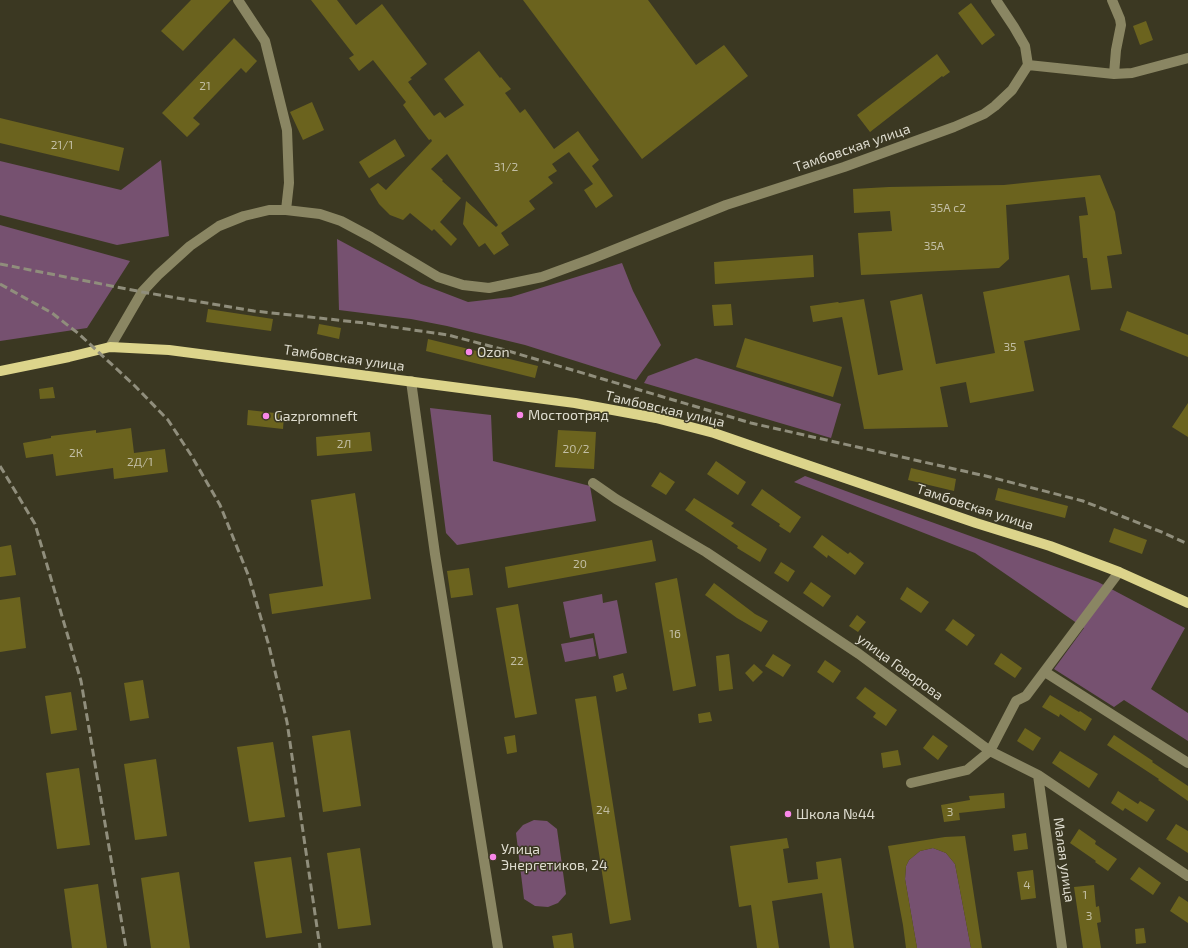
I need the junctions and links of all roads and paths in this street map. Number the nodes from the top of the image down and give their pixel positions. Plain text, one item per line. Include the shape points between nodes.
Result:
1 (238, 0) edge
2 (996, 0) edge
3 (1112, 0) edge
4 (1188, 58) edge
5 (1028, 65) junction
6 (1114, 74) junction
7 (286, 210) junction
8 (110, 347) junction
9 (0, 371) edge
10 (411, 382) junction
11 (593, 483) dead end
12 (1119, 572) junction
13 (1188, 603) edge
14 (1045, 672) junction
15 (990, 751) junction
16 (1188, 763) edge
17 (1038, 775) junction
18 (911, 783) dead end
19 (1188, 876) edge
20 (498, 948) edge
21 (1062, 948) edge

1 - 7 street via 265,41 287,130 289,183
2 - 5 street via 1024,46
3 - 6 street via 1121,25
4 - 6 street via 1132,73
5 - 6 street
5 - 7 street, Тамбовская улица via 1012,90 995,106 984,114 954,127 844,167 726,205 542,277 489,288 463,285 438,277 341,221 320,214
7 - 8 street, Тамбовская улица via 269,210 244,216 219,226 190,246 142,292
8 - 9 main road, Тамбовская улица
8 - 10 main road, Тамбовская улица via 169,350
10 - 12 main road, Тамбовская улица via 575,403 656,418 714,433 1050,546
10 - 20 street via 435,554
11 - 15 street, улица Говорова via 706,552 859,654
12 - 13 main road, Тамбовская улица
12 - 14 street
14 - 15 street via 1026,696 1016,701
14 - 16 street
15 - 17 street, улица Говорова
15 - 18 street via 967,770
17 - 19 street, улица Говорова
17 - 21 street, Малая улица

